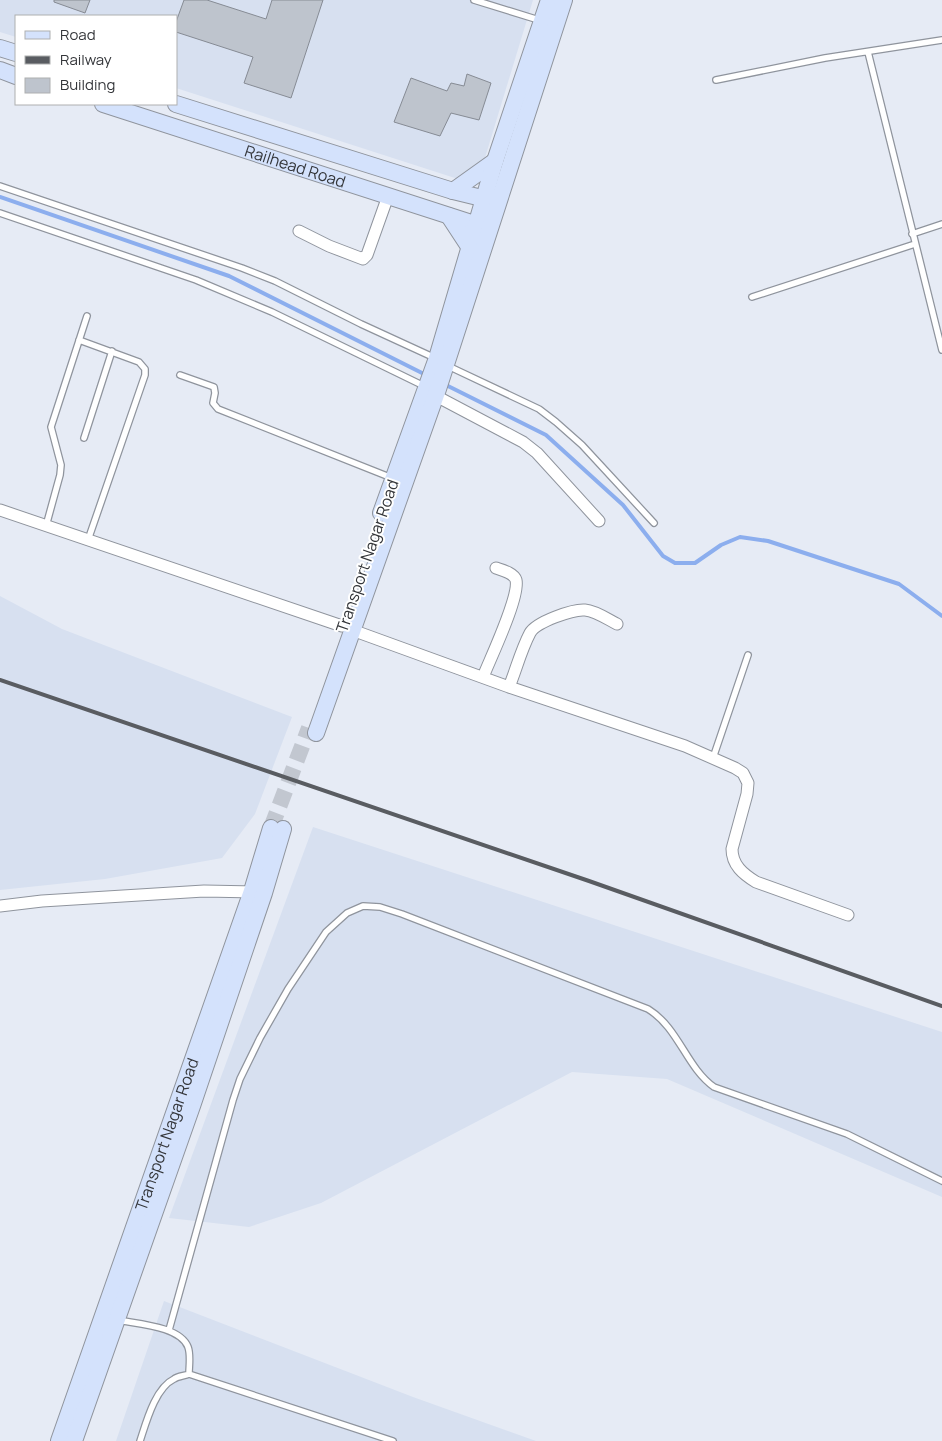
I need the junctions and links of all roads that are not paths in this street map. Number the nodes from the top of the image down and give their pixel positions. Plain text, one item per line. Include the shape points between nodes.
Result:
1 (474, 0) edge
2 (549, 0) edge
3 (564, 0) edge
4 (542, 22) junction
5 (942, 40) edge
6 (0, 48) edge
7 (868, 52) junction
8 (15, 53) edge
9 (0, 70) edge
10 (15, 76) edge
11 (716, 80) dead end
12 (106, 105) edge
13 (178, 105) edge
14 (496, 162) junction
15 (0, 186) edge
16 (453, 191) junction
17 (388, 196) junction
18 (491, 200) junction
19 (0, 212) edge
20 (449, 216) junction
21 (942, 224) edge
22 (483, 227) junction
23 (299, 231) dead end
24 (912, 234) junction
25 (915, 244) junction
26 (470, 248) junction
27 (752, 297) dead end
28 (86, 316) dead end
29 (79, 340) junction
30 (942, 346) edge
31 (112, 351) junction
32 (441, 364) junction
33 (180, 375) dead end
34 (432, 389) junction
35 (84, 438) dead end
36 (394, 478) junction
37 (0, 510) edge
38 (599, 521) dead end
39 (654, 523) dead end
40 (46, 526) junction
41 (88, 540) junction
42 (496, 568) dead end
43 (617, 624) dead end
44 (347, 628) junction
45 (748, 656) dead end
46 (482, 678) junction
47 (509, 687) junction
48 (312, 730) tunnel mouth
49 (713, 758) junction
50 (277, 828) tunnel mouth
51 (258, 892) junction
52 (0, 906) edge
53 (848, 915) dead end
54 (942, 1181) edge
55 (118, 1320) junction
56 (169, 1330) junction
57 (189, 1374) junction
58 (59, 1441) edge
59 (74, 1441) edge
60 (140, 1441) edge
61 (393, 1441) edge

1 - 4 lane
2 - 4 main road
3 - 18 main road
4 - 14 main road
5 - 7 lane
6 - 8 main road
7 - 11 lane
7 - 24 lane
9 - 10 main road
12 - 17 main road, Railhead Road
13 - 16 main road, Railhead Road
14 - 16 main road
14 - 18 main road
15 - 32 lane via 275,281
16 - 18 main road, Railhead Road
17 - 20 main road, Railhead Road
17 - 23 street via 363,259
18 - 22 main road
19 - 34 lane via 196,280 272,312
20 - 22 main road, Railhead Road
20 - 26 main road
21 - 24 lane
22 - 26 main road
22 - 32 main road
24 - 25 lane
25 - 27 lane
25 - 30 lane
26 - 32 main road
28 - 29 lane
29 - 31 lane
29 - 40 lane via 51,427 61,465
31 - 35 lane
31 - 41 lane via 139,362 145,375
32 - 34 main road
32 - 39 lane via 539,409 582,445
33 - 36 lane via 214,387 213,403 218,409
34 - 36 main road, Transport Nagar Road
34 - 38 street via 537,453
34 - 44 main road
36 - 44 main road, Transport Nagar Road
37 - 40 street
40 - 41 street
41 - 44 street
42 - 46 street via 513,576 515,590 512,606
43 - 47 street via 588,610 580,610 538,625 530,633
44 - 46 street
44 - 48 main road, Transport Nagar Road
45 - 49 lane
46 - 47 street
47 - 49 street
49 - 53 street via 743,774 748,783 732,849 732,856 740,869 756,882
50 - 51 main road, Transport Nagar Road
51 - 52 street via 204,891
51 - 55 main road, Transport Nagar Road
51 - 58 main road, Transport Nagar Road
54 - 56 lane via 847,1134 714,1087 696,1070 663,1020 648,1010 380,907 363,906 347,913 326,932 288,989 240,1079
55 - 56 lane
55 - 59 main road, Transport Nagar Road
56 - 57 lane via 186,1342
57 - 60 lane via 164,1386
57 - 61 lane

